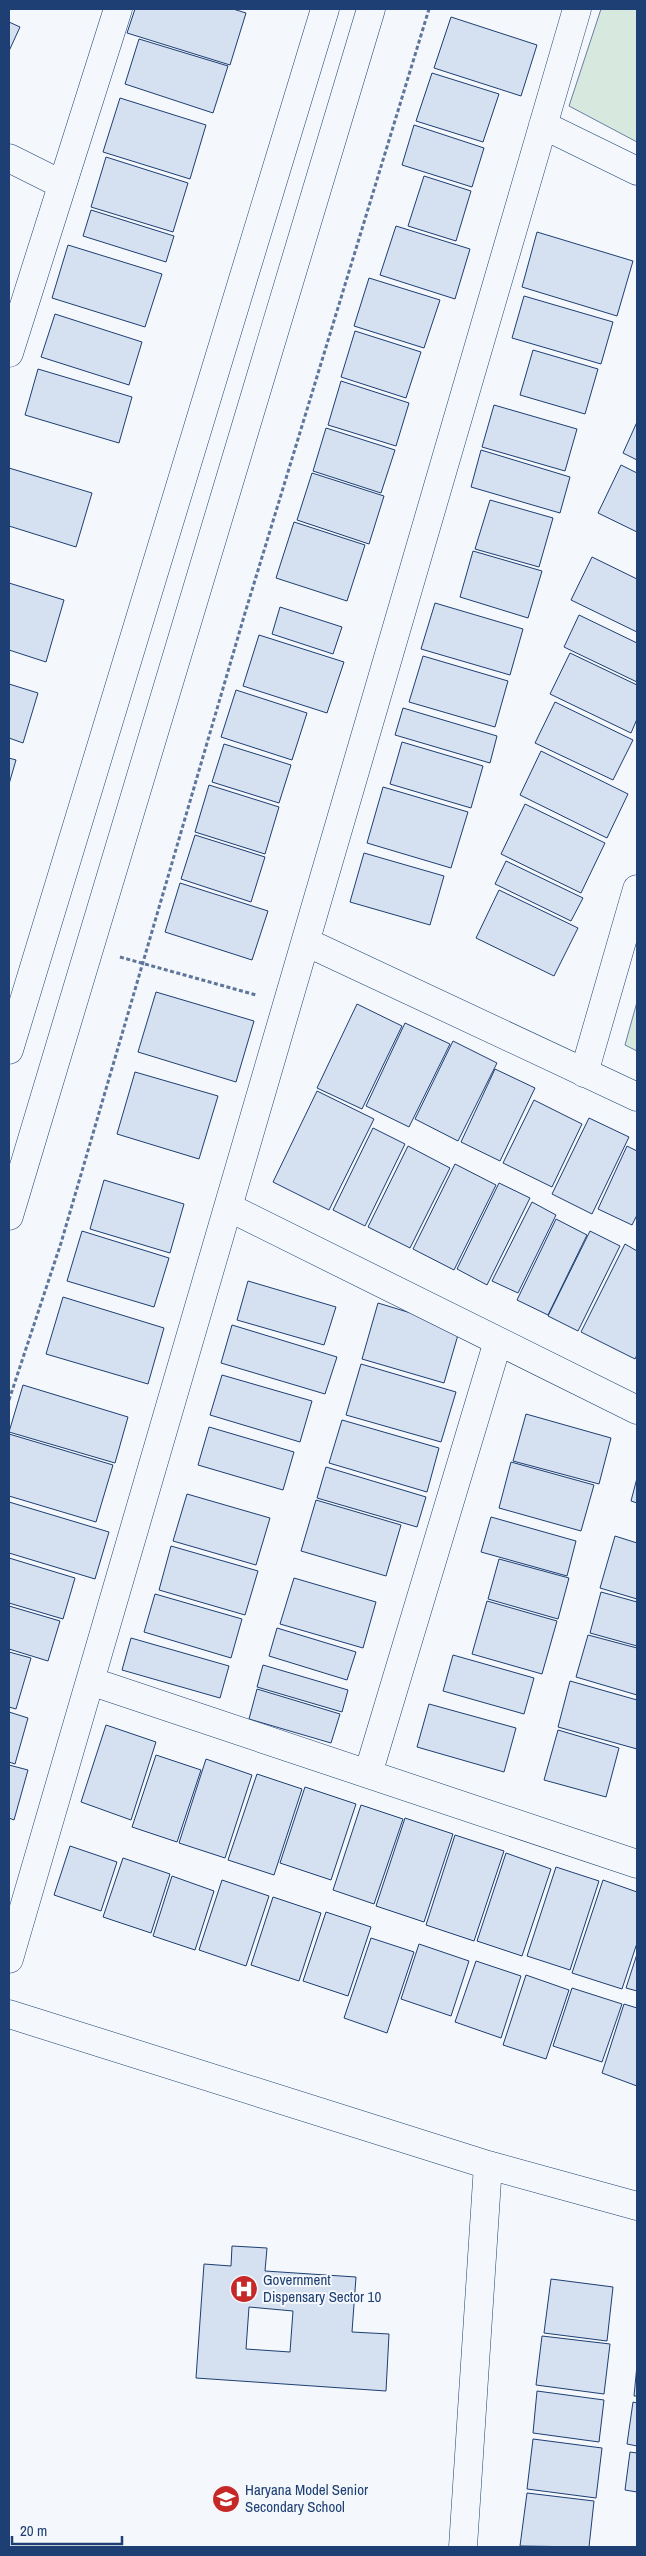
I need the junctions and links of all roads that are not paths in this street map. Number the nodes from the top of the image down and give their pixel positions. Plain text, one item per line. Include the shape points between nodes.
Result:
1 (118, 9) edge
2 (325, 9) edge
3 (371, 9) edge
4 (577, 9) edge
5 (543, 125) junction
6 (9, 158) edge
7 (637, 171) edge
8 (62, 184) junction
9 (9, 353) edge
10 (637, 889) edge
11 (306, 942) junction
12 (9, 1050) edge
13 (584, 1072) junction
14 (637, 1097) edge
15 (228, 1207) junction
16 (9, 1216) edge
17 (498, 1341) junction
18 (637, 1410) edge
19 (90, 1681) junction
20 (368, 1774) junction
21 (637, 1864) edge
22 (9, 1959) edge
23 (9, 2014) edge
24 (488, 2165) junction
25 (637, 2206) edge
26 (463, 2547) edge

1 - 8 street
2 - 12 street
3 - 16 street
4 - 5 street
5 - 7 street
5 - 11 street
6 - 8 street
8 - 9 street
10 - 13 street
11 - 13 street
11 - 15 street
13 - 14 street
15 - 17 street
15 - 19 street
17 - 18 street
17 - 20 street
19 - 20 street
19 - 22 street
20 - 21 street
23 - 24 street
24 - 25 street
24 - 26 street

